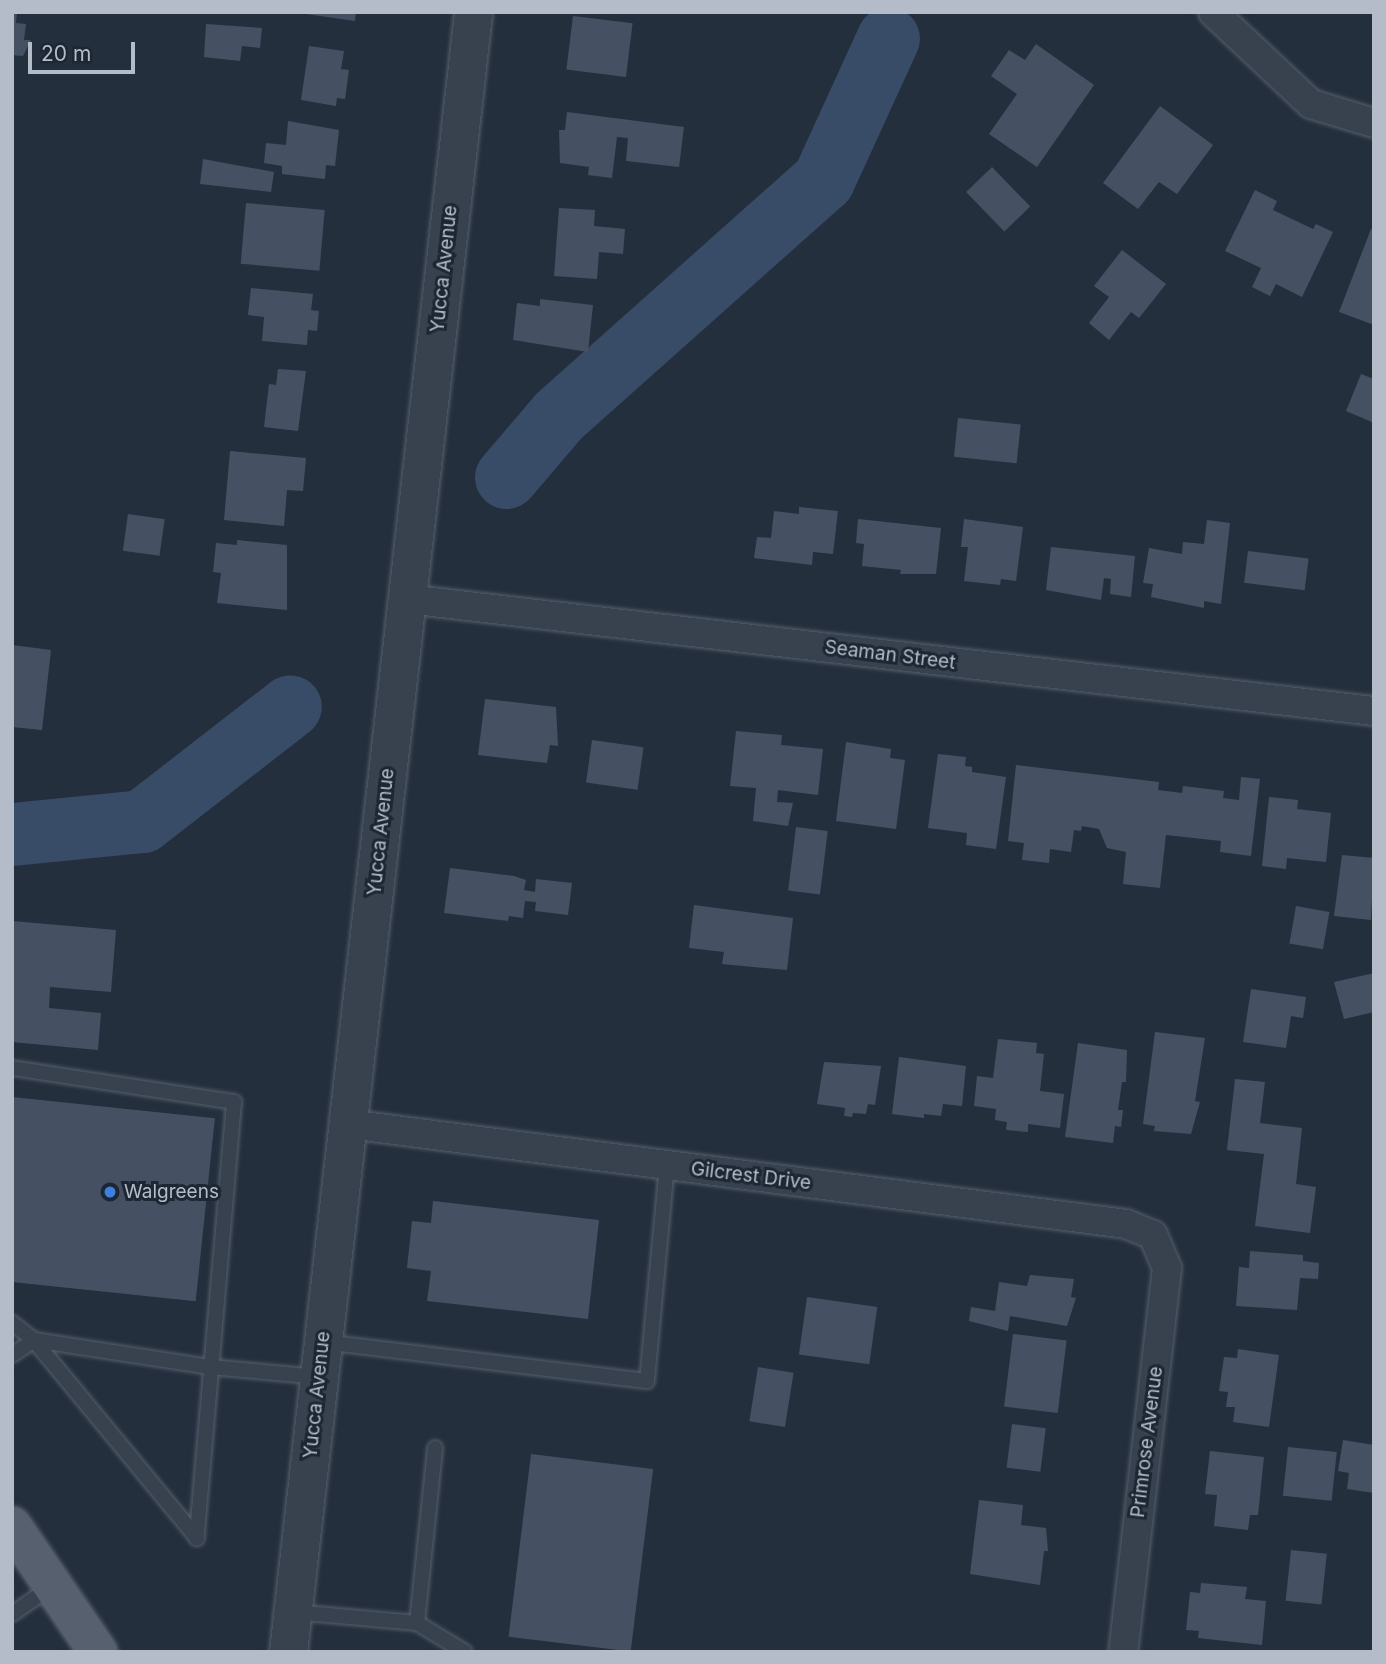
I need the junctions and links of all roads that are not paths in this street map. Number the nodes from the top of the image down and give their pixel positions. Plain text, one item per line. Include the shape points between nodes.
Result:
1 (473, 12) edge
2 (1213, 12) edge
3 (1374, 123) edge
4 (407, 599) junction
5 (1374, 711) edge
6 (12, 1068) edge
7 (348, 1125) junction
8 (667, 1165) junction
9 (1153, 1235) joint
10 (12, 1323) edge
11 (34, 1340) junction
12 (12, 1355) edge
13 (321, 1360) junction
14 (211, 1367) junction
15 (435, 1448) dead end
16 (12, 1526) edge
17 (61, 1598) junction
18 (293, 1612) junction
19 (12, 1614) edge
20 (417, 1623) junction
21 (79, 1652) edge
22 (98, 1652) edge
23 (288, 1652) edge
24 (465, 1652) edge
25 (1122, 1652) edge

1 - 4 street, Yucca Avenue
2 - 3 street via 1311,104
4 - 5 street, Seaman Street
4 - 7 street, Yucca Avenue
6 - 14 lane via 234,1101
7 - 8 street, Gilcrest Drive
7 - 13 street, Yucca Avenue
8 - 9 street, Gilcrest Drive via 1126,1224
8 - 13 lane via 647,1381
9 - 25 street, Primrose Avenue via 1167,1268
10 - 11 lane
11 - 12 lane
11 - 14 lane
11 - 14 lane via 197,1538
13 - 14 lane
13 - 18 street, Yucca Avenue
15 - 20 lane
16 - 17 main road
17 - 19 lane
17 - 21 main road
17 - 22 main road
18 - 20 lane
18 - 23 street, Yucca Avenue
20 - 24 lane

